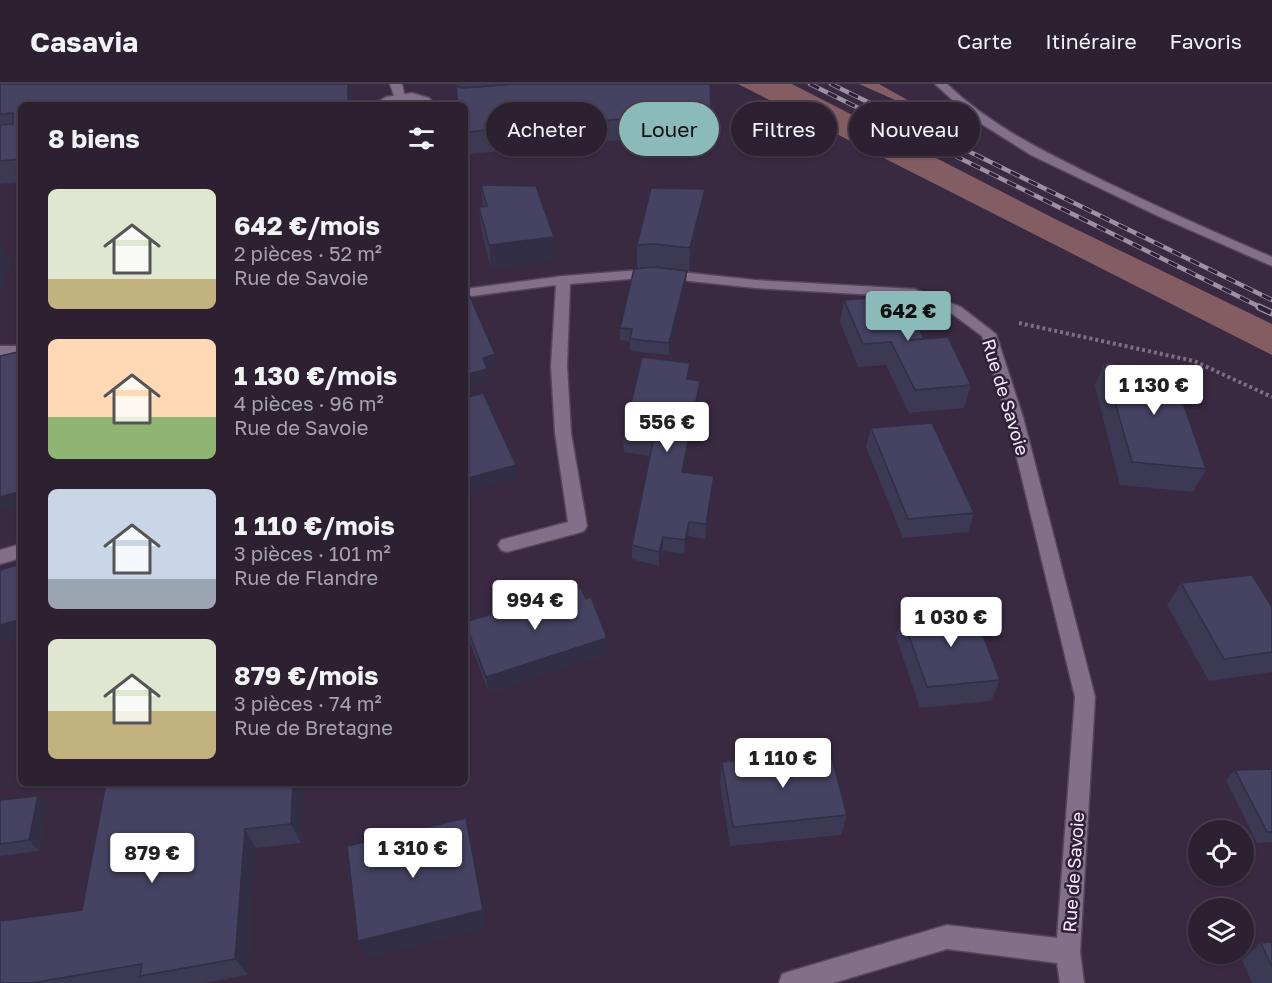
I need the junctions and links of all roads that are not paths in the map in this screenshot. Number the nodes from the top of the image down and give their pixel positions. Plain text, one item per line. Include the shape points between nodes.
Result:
1 (396, 84) edge
2 (941, 84) edge
3 (399, 97) junction
4 (386, 102) edge
5 (425, 102) edge
6 (486, 102) edge
7 (468, 104) edge
8 (1272, 262) edge
9 (563, 280) junction
10 (468, 292) edge
11 (0, 351) edge
12 (18, 351) edge
13 (507, 545) dead end
14 (18, 552) edge
15 (0, 557) edge
16 (1068, 952) junction
17 (791, 983) edge
18 (1072, 983) edge

1 - 3 street
2 - 8 street via 976,115 1031,150
3 - 4 street
3 - 5 street
6 - 7 street
9 - 10 street, Rue de Savoie
9 - 13 street via 563,433 578,526
9 - 16 street, Rue de Savoie via 653,273 755,284 914,293 956,310 989,334 1016,417 1085,697
11 - 12 street
14 - 15 street
16 - 17 street via 947,937
16 - 18 street, Rue de Savoie

